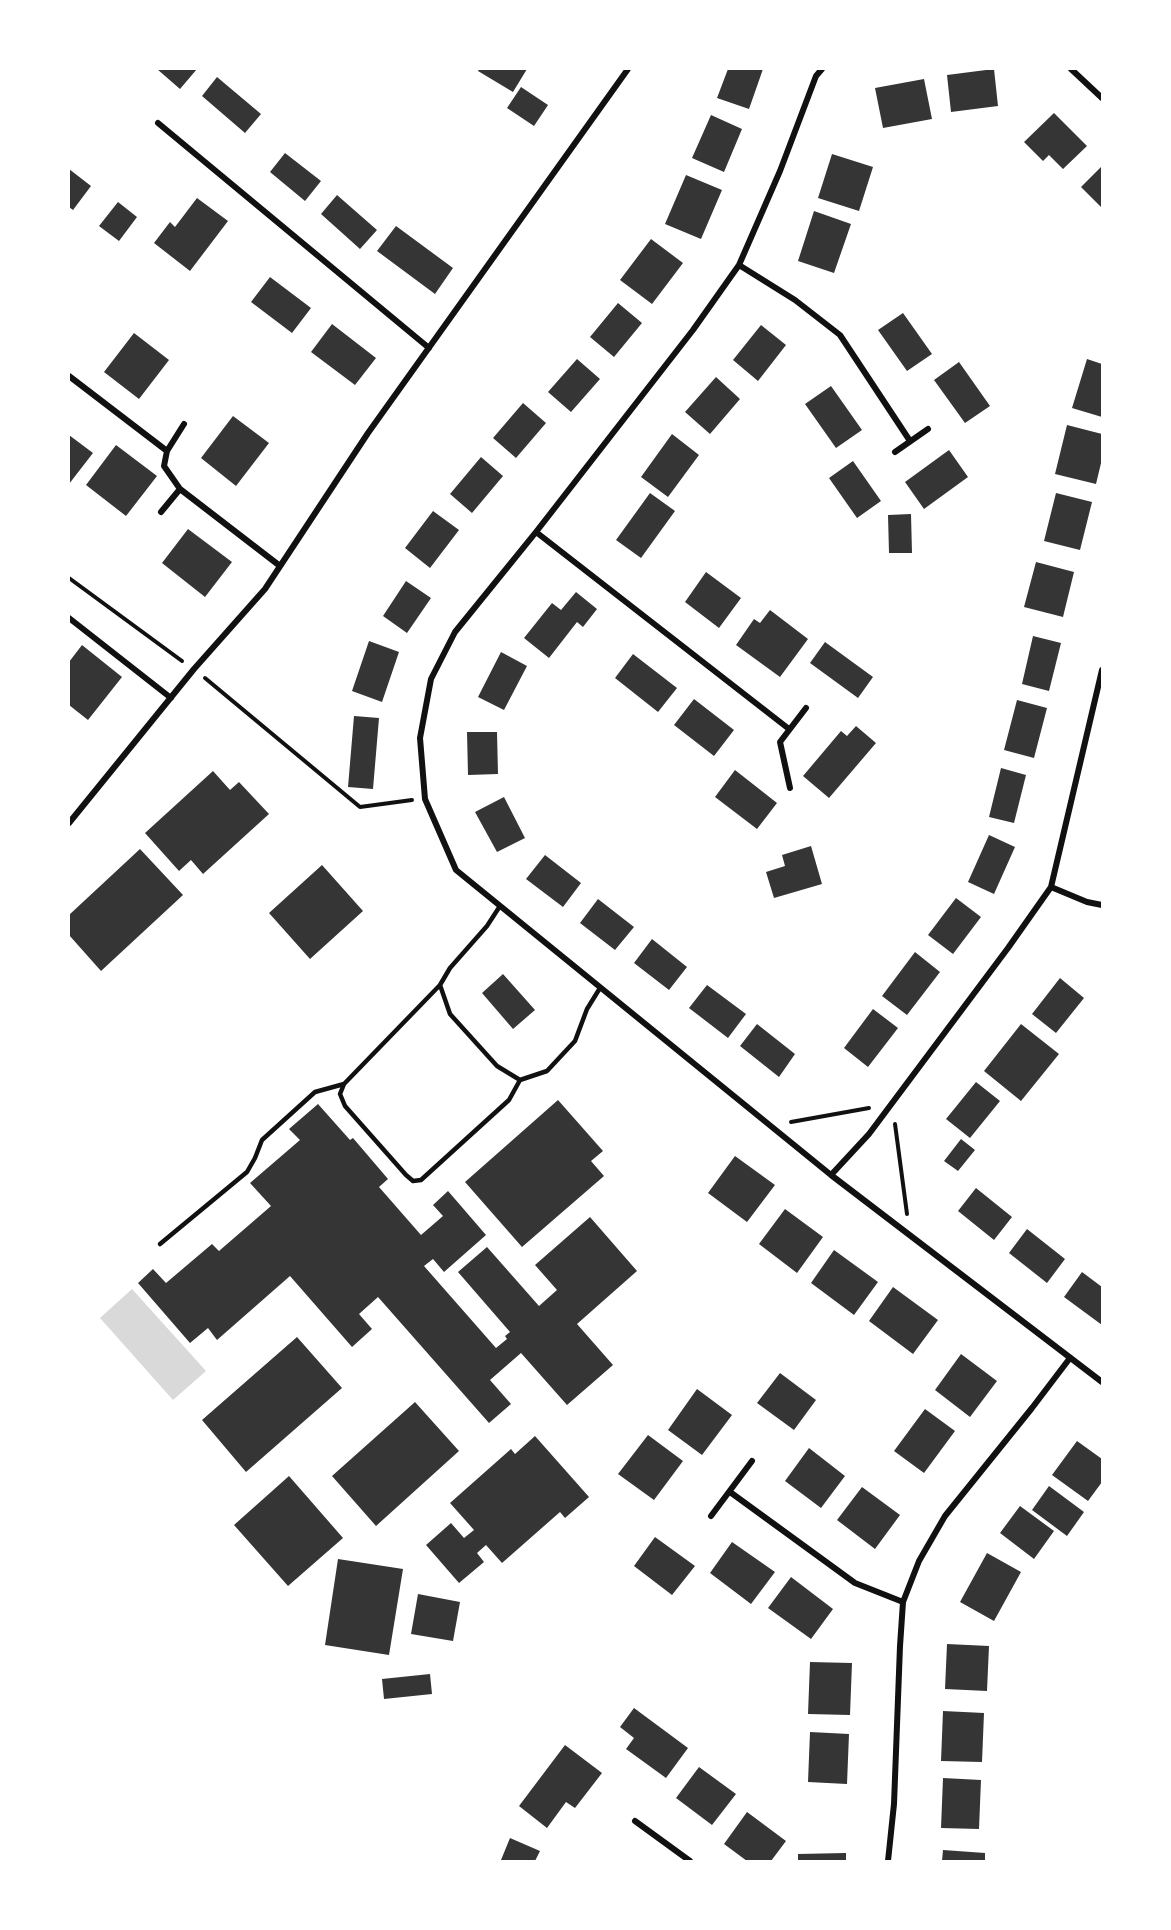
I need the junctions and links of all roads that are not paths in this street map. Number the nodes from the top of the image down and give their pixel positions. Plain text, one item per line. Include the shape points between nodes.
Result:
1 (628, 69) edge
2 (822, 69) edge
3 (1071, 69) edge
4 (1102, 98) edge
5 (158, 123) dead end
6 (740, 265) junction
7 (429, 348) junction
8 (69, 376) edge
9 (184, 424) dead end
10 (928, 429) dead end
11 (910, 441) junction
12 (167, 451) junction
13 (895, 452) dead end
14 (180, 489) junction
15 (161, 512) dead end
16 (536, 532) junction
17 (280, 566) junction
18 (69, 618) edge
19 (1102, 670) edge
20 (171, 698) junction
21 (806, 708) dead end
22 (789, 729) junction
23 (790, 788) dead end
24 (69, 823) edge
25 (1051, 887) junction
26 (1102, 905) edge
27 (501, 906) junction
28 (440, 985) junction
29 (600, 988) junction
30 (520, 1080) junction
31 (344, 1084) junction
32 (831, 1175) junction
33 (160, 1244) dead end
34 (1070, 1358) junction
35 (1102, 1382) edge
36 (752, 1461) dead end
37 (730, 1492) junction
38 (711, 1516) dead end
39 (903, 1602) junction
40 (634, 1821) dead end
41 (690, 1861) edge
42 (888, 1861) edge

1 - 7 street
2 - 6 street
3 - 4 street
5 - 7 street
6 - 11 street via 840,335
6 - 16 street
7 - 17 street
8 - 12 street
9 - 12 street
10 - 11 street
11 - 13 street
12 - 14 street via 164,466
14 - 15 street
14 - 17 street
16 - 22 street
16 - 27 street via 455,632 431,679 420,738 425,799 456,870
17 - 20 street via 265,589
18 - 20 street
19 - 25 street
20 - 24 street
21 - 22 street
22 - 23 street via 780,742
25 - 26 street
25 - 32 street via 869,1134
27 - 28 lane
27 - 29 street
28 - 30 lane via 450,1014 497,1066
28 - 31 lane
29 - 30 lane via 575,1041 547,1071
29 - 32 street
30 - 31 lane via 509,1100 421,1180 412,1181 345,1106 340,1094
31 - 33 lane via 315,1092 262,1140 247,1172
32 - 34 street
34 - 35 street
34 - 39 street via 945,1516 919,1561
36 - 37 street
37 - 38 street
37 - 39 street via 855,1582
39 - 42 street
40 - 41 street

